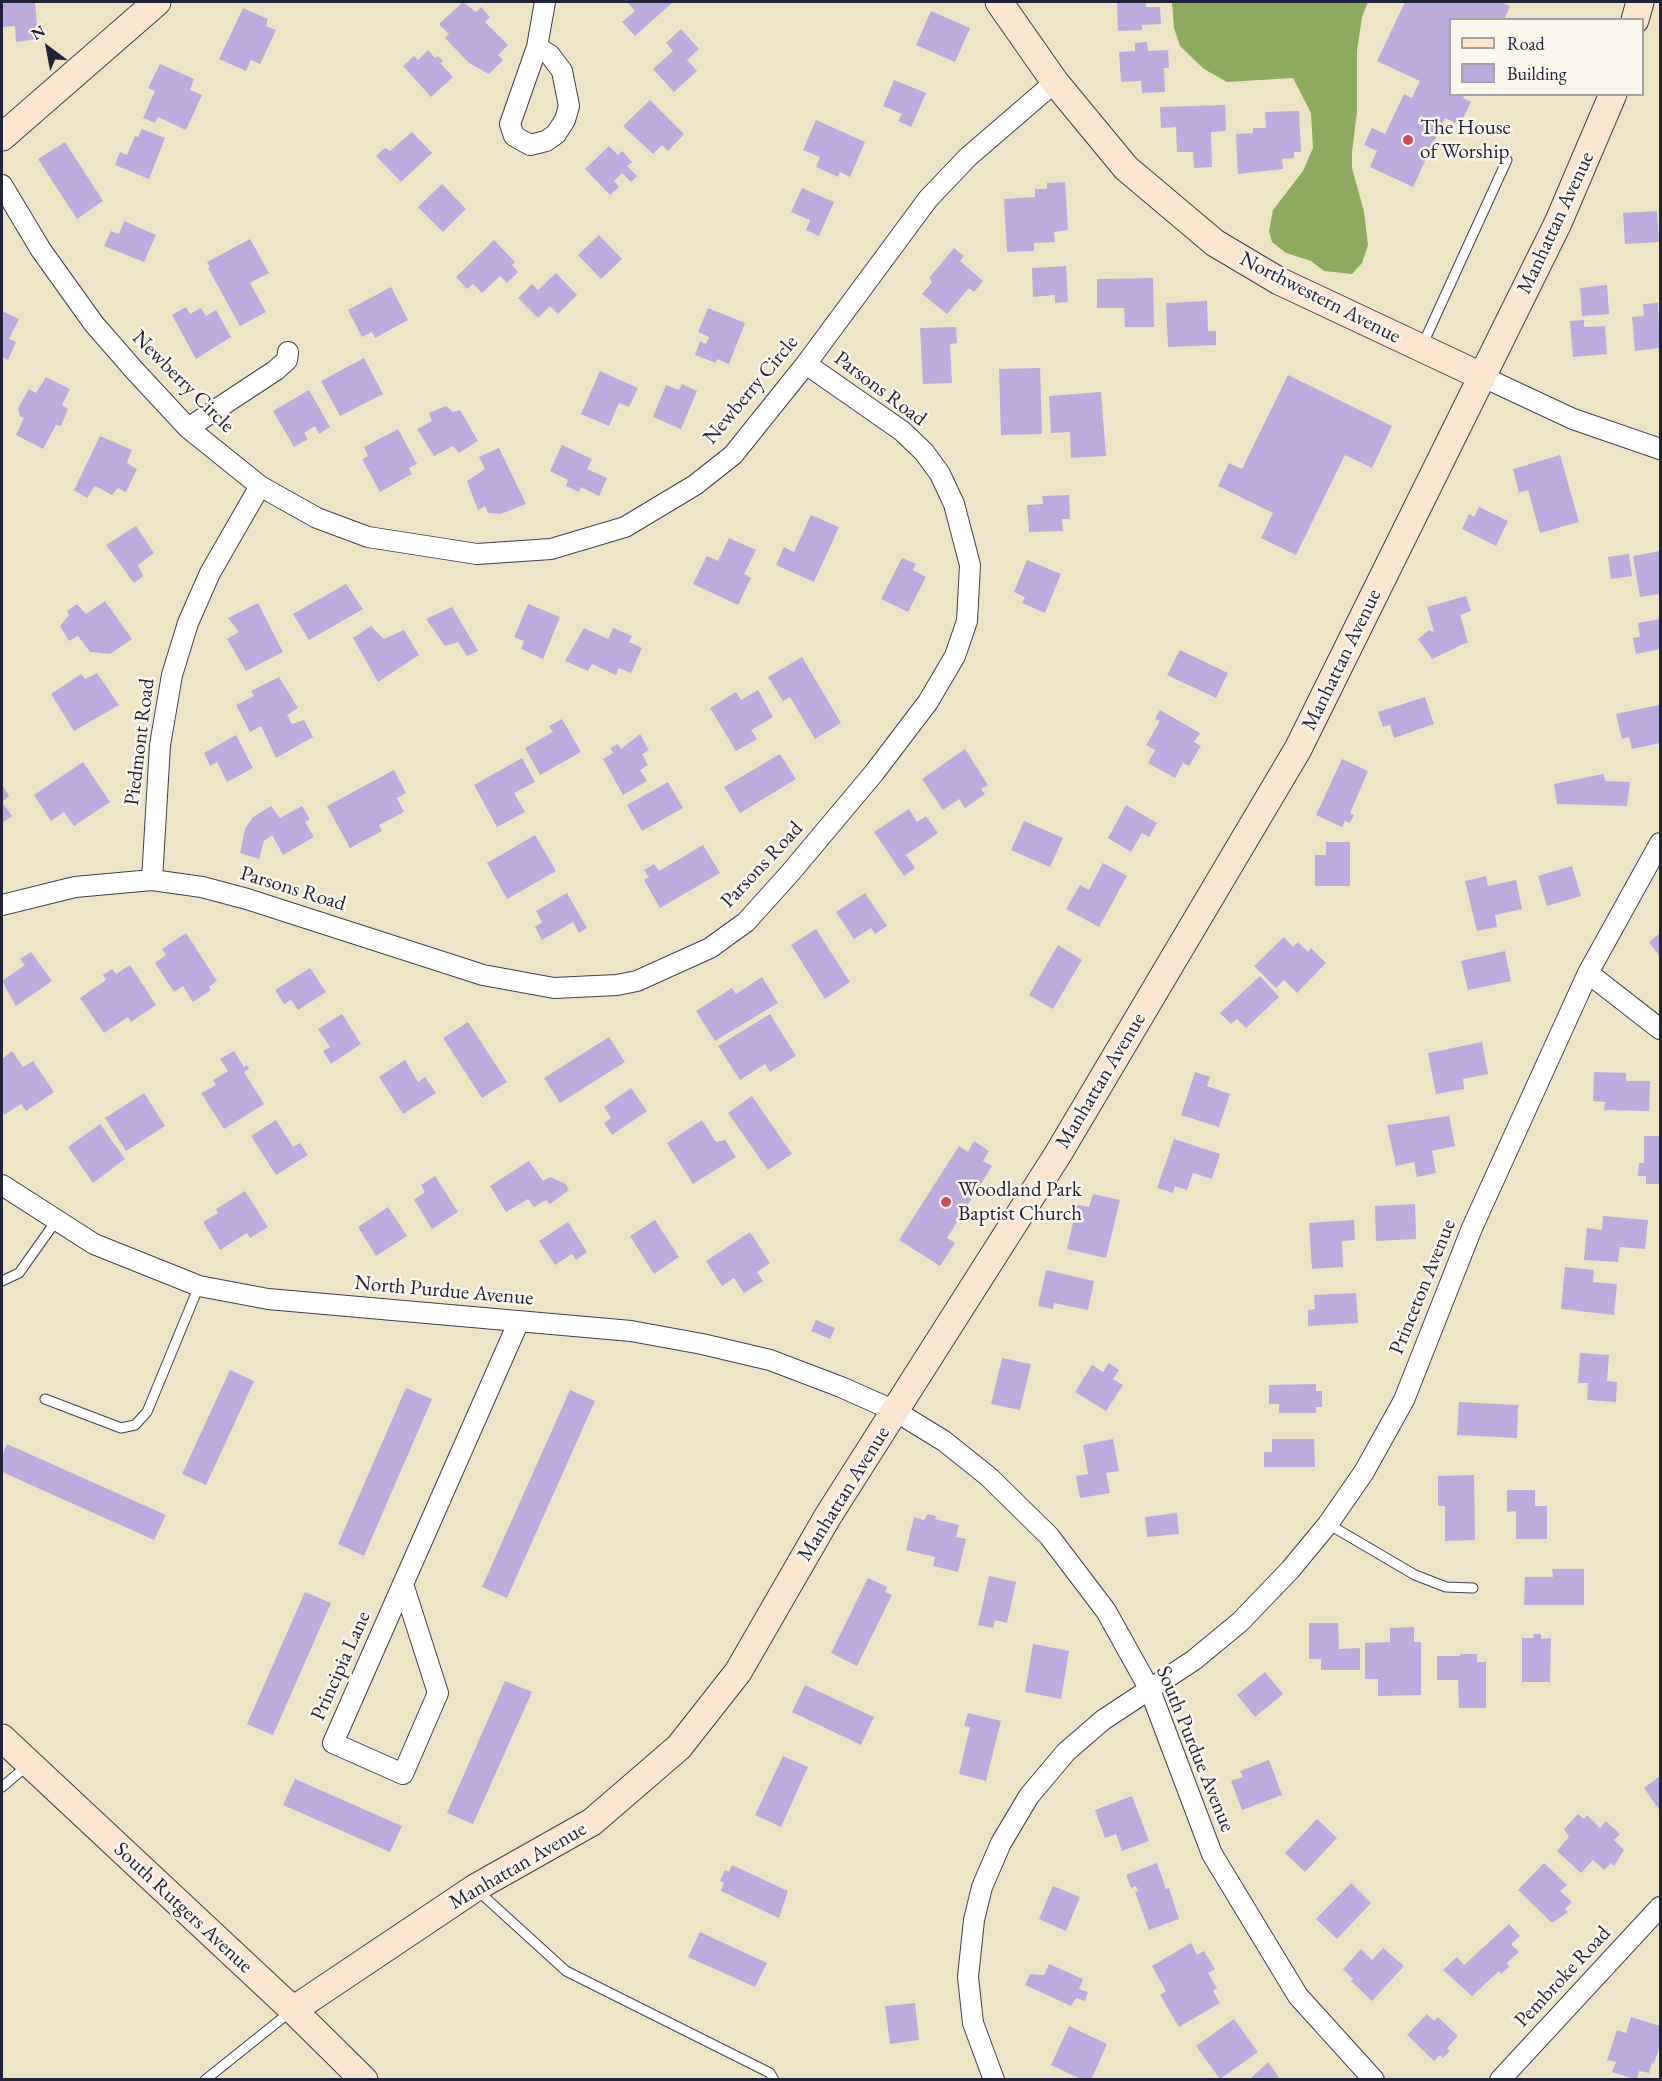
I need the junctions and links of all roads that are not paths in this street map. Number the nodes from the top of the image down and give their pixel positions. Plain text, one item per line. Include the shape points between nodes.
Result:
1 (157, 2) edge
2 (545, 2) edge
3 (999, 2) edge
4 (1640, 2) edge
5 (1636, 18) edge
6 (537, 47) dead end
7 (1055, 82) junction
8 (1612, 96) edge
9 (2, 137) edge
10 (1507, 160) dead end
11 (2, 185) edge
12 (1421, 348) junction
13 (288, 352) dead end
14 (806, 364) junction
15 (1481, 376) junction
16 (188, 428) junction
17 (1660, 448) edge
18 (260, 486) junction
19 (1660, 843) edge
20 (152, 880) junction
21 (2, 905) edge
22 (1588, 973) junction
23 (1660, 1029) edge
24 (2, 1185) edge
25 (56, 1221) junction
26 (2, 1281) edge
27 (199, 1286) junction
28 (519, 1321) junction
29 (45, 1399) dead end
30 (895, 1411) junction
31 (1328, 1524) junction
32 (403, 1584) junction
33 (1473, 1588) dead end
34 (1150, 1690) junction
35 (2, 1738) edge
36 (28, 1765) junction
37 (2, 1787) edge
38 (475, 1888) junction
39 (1660, 1907) edge
40 (293, 2010) junction
41 (205, 2079) edge
42 (364, 2079) edge
43 (774, 2079) edge
44 (994, 2079) edge
45 (1374, 2079) edge
46 (1500, 2079) edge

1 - 9 street
2 - 6 street
3 - 7 street, Northwestern Avenue
4 - 5 street
7 - 12 street, Northwestern Avenue via 1126,168 1215,243 1279,282
7 - 14 street, Newberry Circle via 968,157 928,199
8 - 15 street, Manhattan Avenue via 1558,223
10 - 12 lane
11 - 16 street, Newberry Circle via 41,250 94,324
12 - 15 street, Northwestern Avenue
13 - 16 street via 287,360 276,370
14 - 18 street, Newberry Circle via 733,455 694,484 625,527 551,549 477,554 368,537 318,518
14 - 20 street, Parsons Road via 902,431 940,474 954,504 970,565 967,621 955,656 928,702 859,791 746,922 710,948 637,981 617,986 554,988 483,975 247,899
15 - 17 street, Northwestern Avenue via 1573,419
15 - 30 street, Manhattan Avenue via 1298,749 1058,1154
16 - 18 street, Newberry Circle
18 - 20 street, Piedmont Road via 210,573 171,675 160,745
19 - 22 street, Princeton Avenue
20 - 21 street, Parsons Road via 75,887
22 - 23 street
22 - 31 street, Princeton Avenue via 1472,1228 1404,1400 1374,1456
24 - 25 street, North Purdue Avenue
25 - 26 lane via 19,1273
25 - 27 street, North Purdue Avenue via 94,1244
27 - 28 street, North Purdue Avenue via 268,1299
27 - 29 lane via 147,1412 135,1425 121,1428
28 - 30 street, North Purdue Avenue via 632,1331 759,1357
28 - 32 street, Principia Lane
30 - 34 street, South Purdue Avenue via 944,1441 980,1470 1049,1536 1106,1611
30 - 38 street, Manhattan Avenue via 828,1516 738,1672 679,1747 592,1822
31 - 33 lane via 1415,1575 1446,1587
31 - 34 street, Princeton Avenue via 1240,1622
32 - 32 street, Principia Lane via 333,1743 403,1774 438,1693
34 - 44 street, Princeton Avenue via 1103,1720 1066,1752 1029,1796 1001,1842 982,1887 968,1977 973,2023
34 - 45 street, South Purdue Avenue via 1212,1854 1298,1996
35 - 36 street, South Rutgers Avenue
36 - 37 lane
36 - 40 street, South Rutgers Avenue
38 - 40 street, Manhattan Avenue
38 - 43 lane via 566,1971 770,2073
39 - 46 street, Pembroke Road
40 - 41 lane
40 - 42 street, South Rutgers Avenue

